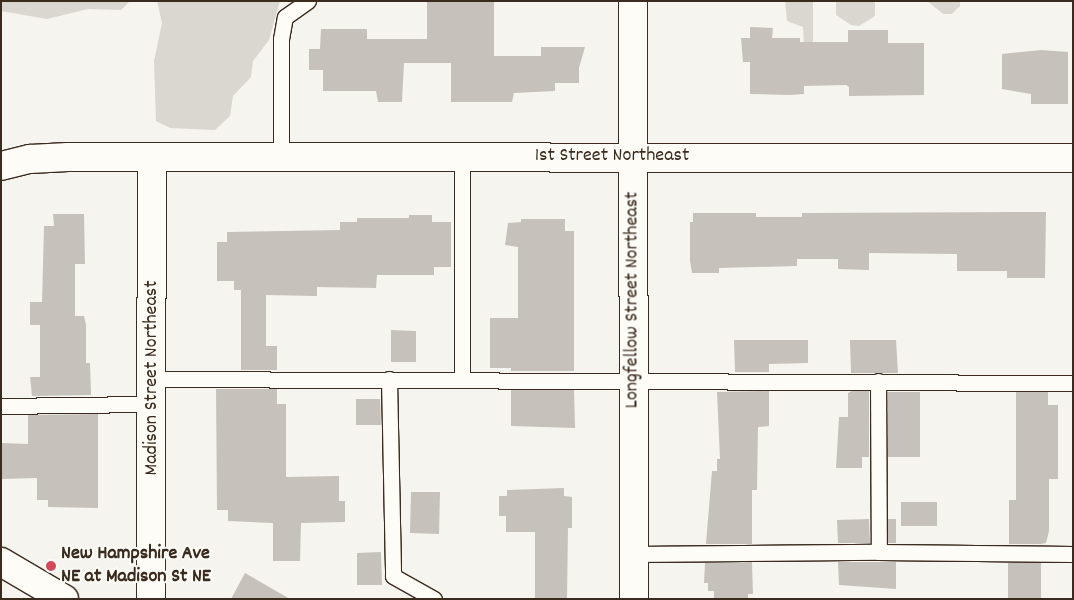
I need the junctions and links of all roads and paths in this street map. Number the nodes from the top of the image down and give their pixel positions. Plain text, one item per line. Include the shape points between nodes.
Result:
1 (308, 1) edge
2 (633, 1) edge
3 (633, 156) junction
4 (152, 157) junction
5 (281, 157) junction
6 (462, 157) junction
7 (1073, 158) edge
8 (1, 166) edge
9 (389, 379) junction
10 (462, 379) junction
11 (633, 379) junction
12 (878, 381) junction
13 (1073, 383) edge
14 (152, 391) junction
15 (1, 406) edge
16 (879, 552) junction
17 (634, 554) junction
18 (1073, 554) edge
19 (1, 562) edge
20 (64, 599) edge
21 (151, 599) edge
22 (434, 599) edge
23 (634, 599) edge

1 - 5 lane via 285,18 281,39
2 - 3 street, Longfellow Street Northeast
3 - 6 street, 1st Street Northeast
3 - 7 street, 1st Street Northeast
3 - 11 street, Longfellow Street Northeast
4 - 5 street, 1st Street Northeast
4 - 8 street, 1st Street Northeast via 43,158
4 - 14 street, Madison Street Northeast
5 - 6 street, 1st Street Northeast
6 - 10 lane
9 - 10 lane
9 - 14 lane
9 - 22 lane via 393,576
10 - 11 lane
11 - 12 lane
11 - 17 street, Longfellow Street Northeast
12 - 13 lane
12 - 16 lane
14 - 15 lane
14 - 21 street, Madison Street Northeast
16 - 17 lane
16 - 18 lane
17 - 23 street, Longfellow Street Northeast
19 - 20 street

